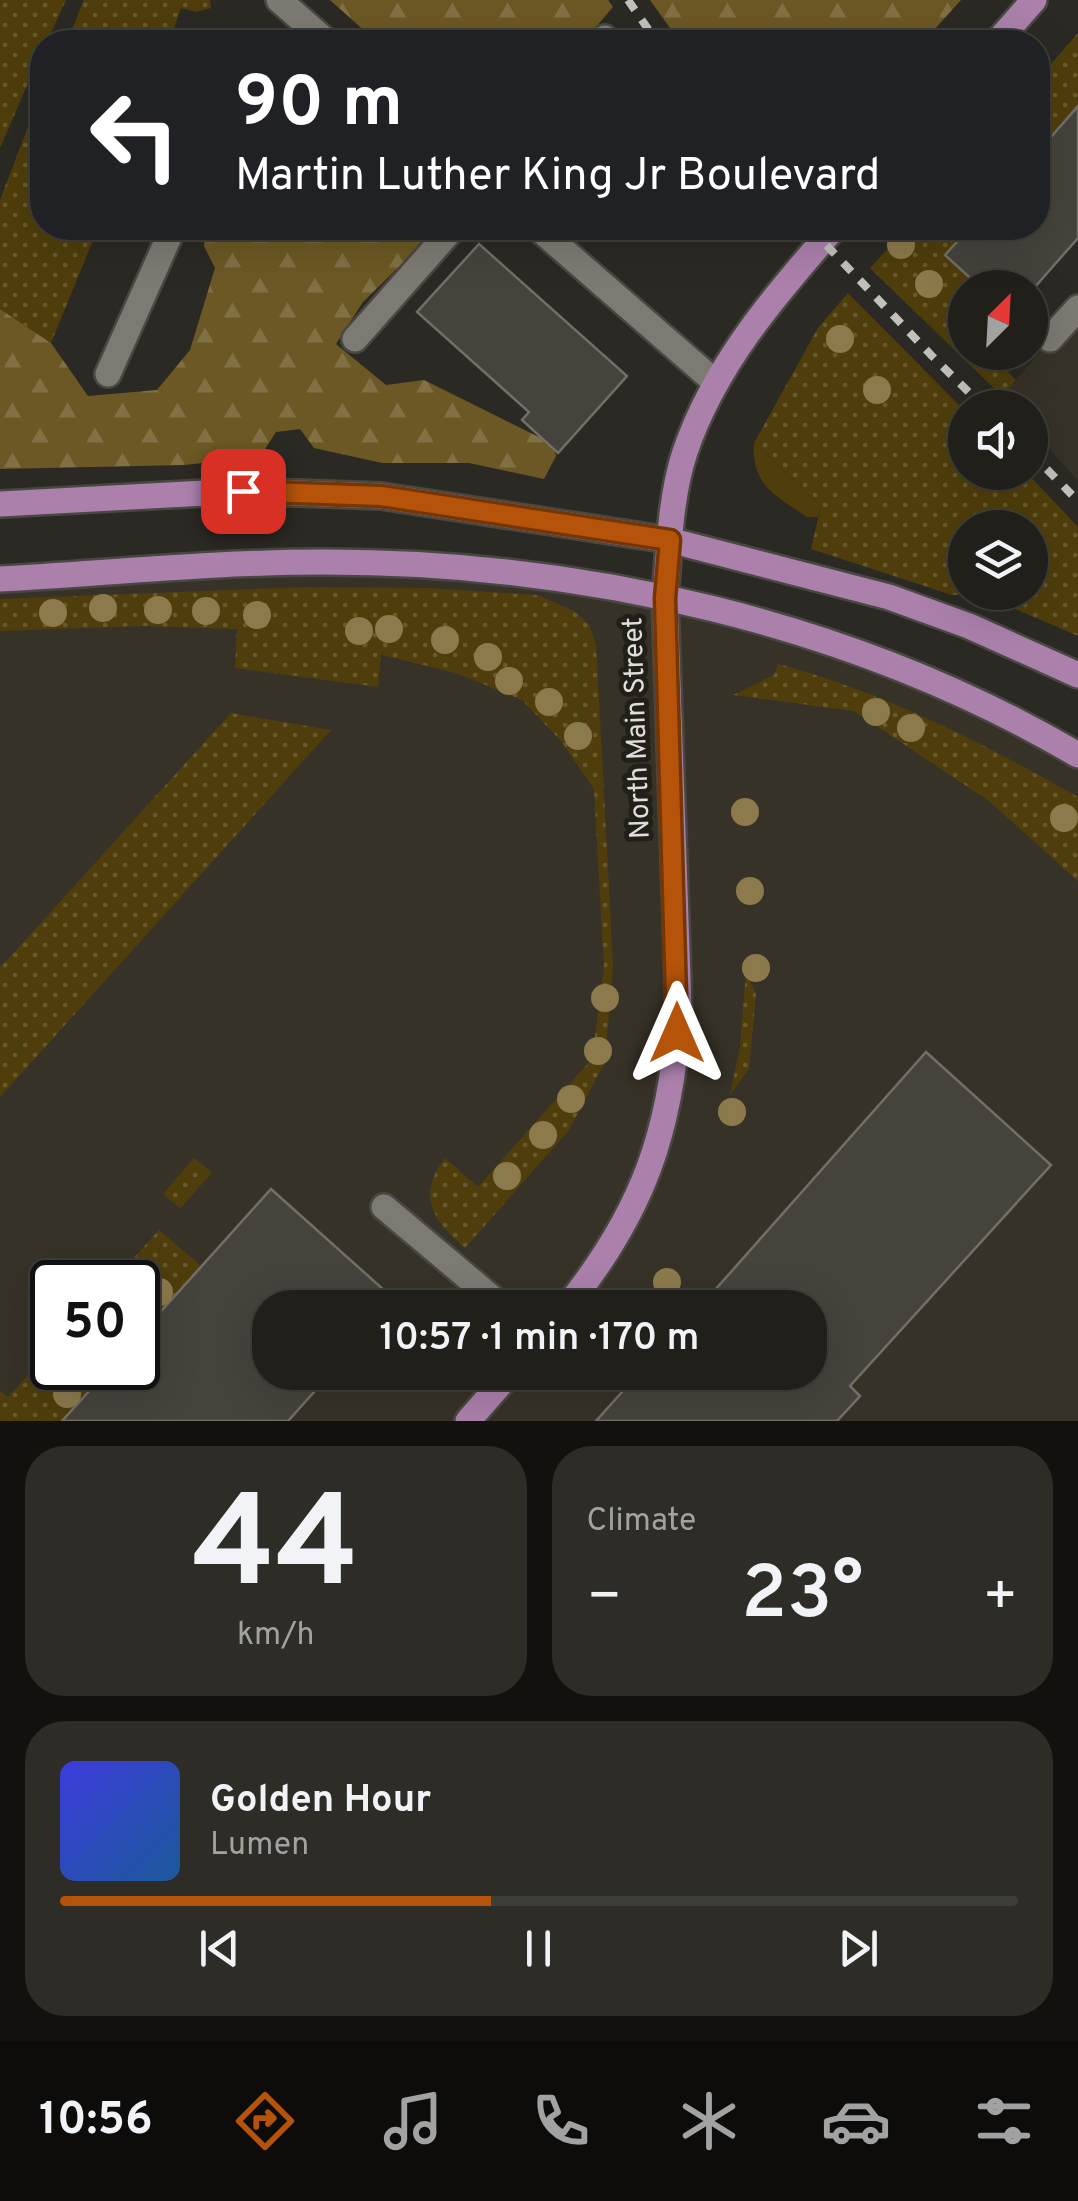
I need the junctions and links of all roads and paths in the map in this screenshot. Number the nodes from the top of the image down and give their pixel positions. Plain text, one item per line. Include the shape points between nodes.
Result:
1 (279, 0) edge
2 (1034, 0) edge
3 (307, 30) edge
4 (1008, 30) edge
5 (168, 240) edge
6 (442, 240) edge
7 (552, 240) edge
8 (824, 240) edge
9 (1078, 308) edge
10 (355, 339) dead end
11 (1050, 339) dead end
12 (108, 374) dead end
13 (715, 382) junction
14 (0, 504) edge
15 (670, 540) junction
16 (0, 579) edge
17 (665, 598) junction
18 (1078, 675) edge
19 (1078, 754) edge
20 (384, 1207) dead end
21 (483, 1290) edge
22 (579, 1290) edge
23 (495, 1390) edge
24 (468, 1421) edge

1 - 3 street
2 - 4 main road
5 - 12 street
6 - 10 street
7 - 13 street
8 - 13 main road, North Main Street
9 - 11 street
13 - 15 main road, North Main Street via 684,454
14 - 15 main road via 243,491 381,496
15 - 17 main road, North Main Street
15 - 18 main road via 889,597
16 - 17 main road via 324,562 487,569
17 - 19 main road via 826,641
17 - 22 main road, North Main Street via 676,1057 646,1181
20 - 21 street
23 - 24 main road

